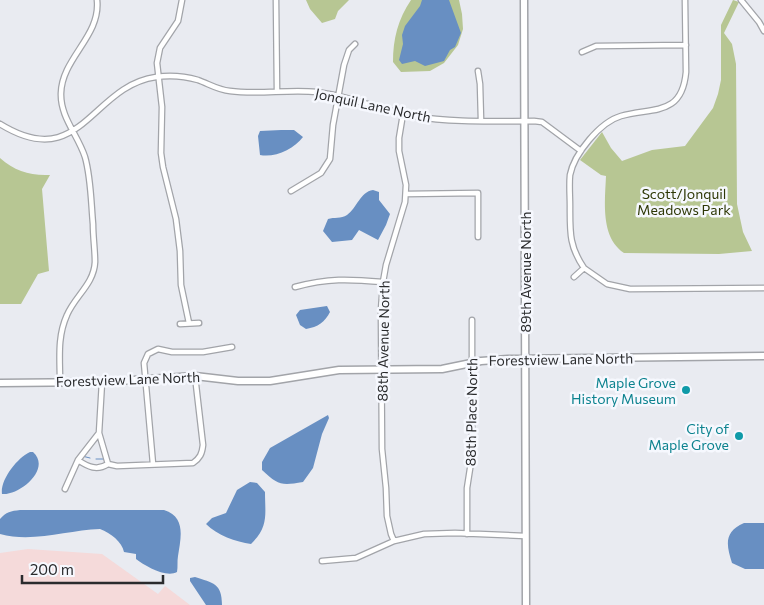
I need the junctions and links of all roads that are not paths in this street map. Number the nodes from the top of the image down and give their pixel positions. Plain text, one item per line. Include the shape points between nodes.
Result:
1 (97, 0) edge
2 (182, 0) edge
3 (276, 0) edge
4 (524, 0) edge
5 (685, 0) edge
6 (742, 0) edge
7 (762, 21) edge
8 (764, 32) edge
9 (355, 44) dead end
10 (686, 45) junction
11 (582, 52) dead end
12 (478, 71) dead end
13 (158, 77) junction
14 (276, 91) junction
15 (339, 96) junction
16 (403, 114) junction
17 (481, 120) junction
18 (524, 121) junction
19 (0, 124) edge
20 (73, 131) junction
21 (581, 151) junction
22 (291, 191) dead end
23 (406, 194) junction
24 (478, 237) dead end
25 (584, 268) junction
26 (574, 277) dead end
27 (382, 282) junction
28 (295, 287) dead end
29 (764, 288) edge
30 (472, 320) dead end
31 (180, 324) dead end
32 (189, 324) junction
33 (199, 324) dead end
34 (232, 347) dead end
35 (764, 356) edge
36 (525, 359) junction
37 (472, 364) junction
38 (382, 370) junction
39 (195, 376) junction
40 (146, 379) junction
41 (60, 382) junction
42 (102, 382) junction
43 (0, 383) edge
44 (99, 433) junction
45 (78, 460) junction
46 (108, 464) junction
47 (153, 464) junction
48 (65, 489) dead end
49 (467, 534) junction
50 (526, 536) junction
51 (394, 541) junction
52 (322, 561) dead end
53 (526, 605) edge

1 - 20 street via 93,27 67,68 62,84 62,104
2 - 13 street via 178,21 158,55
3 - 14 street
4 - 18 street, 89th Avenue North
5 - 10 street
6 - 7 street
7 - 8 street
9 - 15 street via 346,58
10 - 11 street via 596,46
10 - 21 street via 686,81 673,102 658,110 612,120 598,130
12 - 17 street
13 - 14 street, Jonquil Lane North via 187,77 231,92
13 - 20 street, Jonquil Lane North via 123,90
13 - 32 street via 162,107 161,152 176,219 181,284
14 - 15 street, Jonquil Lane North
15 - 16 street, Jonquil Lane North
15 - 22 street via 328,163 321,173
16 - 17 street, Jonquil Lane North
16 - 23 street, 88th Avenue North via 399,138
17 - 18 street, Jonquil Lane North
18 - 21 street, Jonquil Lane North via 542,122
18 - 36 street, 89th Avenue North
19 - 20 street, Jonquil Lane North via 24,137 38,139
20 - 41 street via 85,157 89,177 95,264 89,283 70,309 62,327
21 - 25 street via 570,174 570,228 572,248
23 - 24 street via 478,193
23 - 27 street, 88th Avenue North via 404,211 388,254
25 - 26 street
25 - 29 street via 607,284 630,289
27 - 28 street via 340,278
27 - 38 street, 88th Avenue North
30 - 37 street, 88th Place North
31 - 32 street
32 - 33 street
34 - 40 street via 203,352 152,351 146,358
35 - 36 street, Forestview Lane North
36 - 37 street, Forestview Lane North
36 - 50 street, 89th Avenue North
37 - 38 street, Forestview Lane North via 442,369
37 - 49 street, 88th Place North via 472,456 467,488
38 - 39 street, Forestview Lane North via 328,371 255,382
38 - 51 street, 88th Avenue North via 382,449 387,516
39 - 40 street, Forestview Lane North
39 - 47 street via 202,453 193,463
40 - 42 street, Forestview Lane North
40 - 47 street
41 - 42 street, Forestview Lane North
41 - 43 street, Forestview Lane North
42 - 44 street
44 - 45 street
44 - 46 street
45 - 46 street via 96,468
45 - 48 street
46 - 47 street
49 - 50 street
49 - 51 street via 424,534
50 - 53 street, 89th Avenue North
51 - 52 street via 356,558

